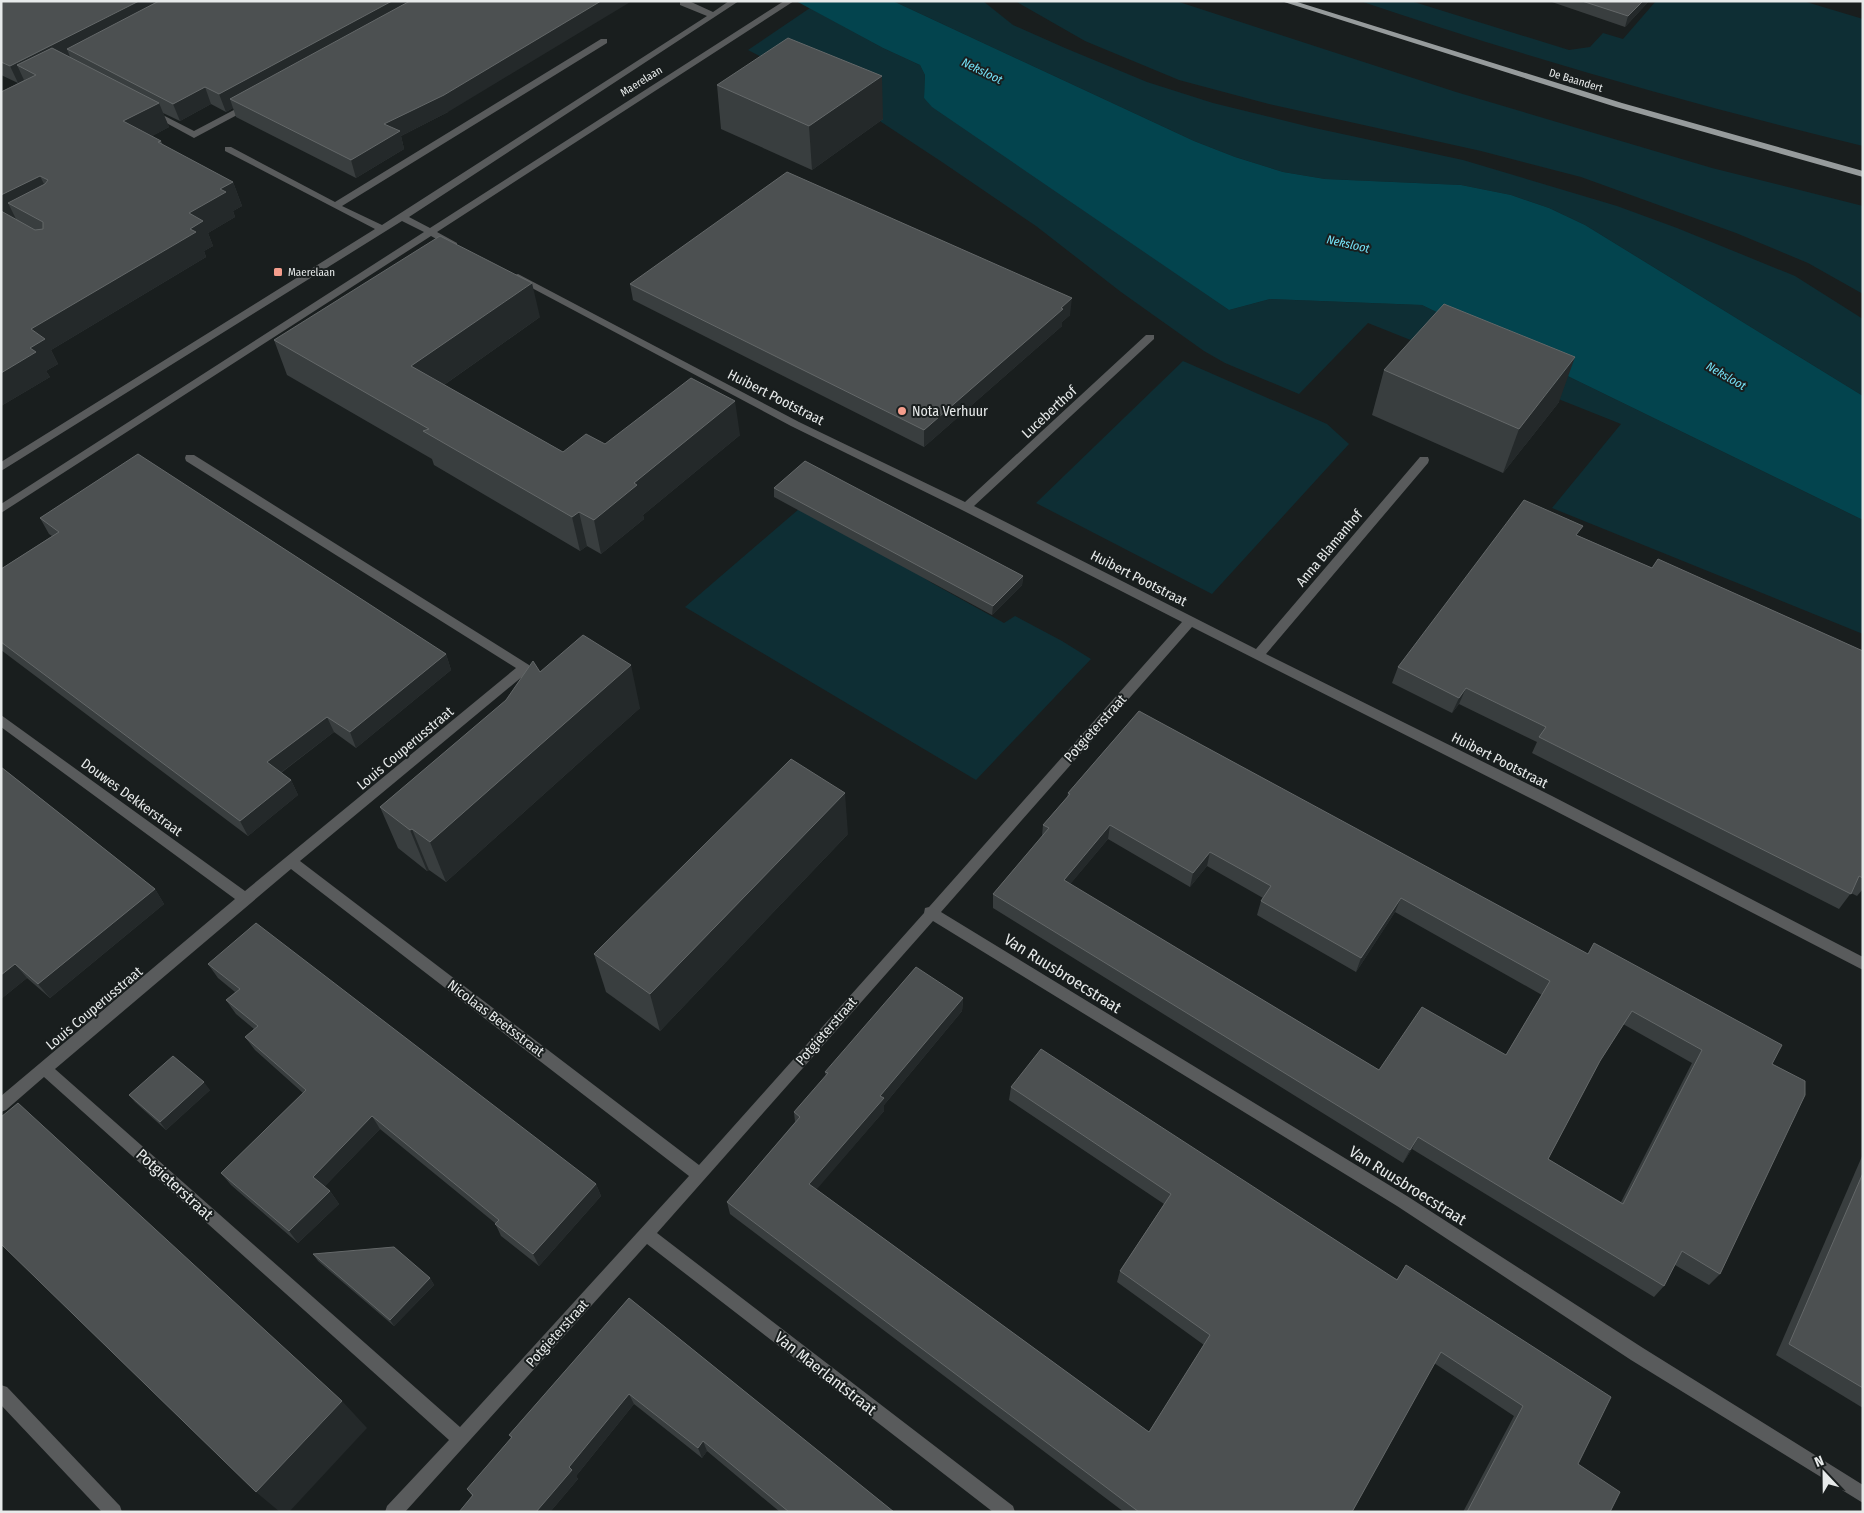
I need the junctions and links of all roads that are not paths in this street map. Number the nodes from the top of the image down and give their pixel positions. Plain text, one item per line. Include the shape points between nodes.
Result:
1 (686, 1) edge
2 (735, 1) edge
3 (1284, 1) edge
4 (789, 2) edge
5 (713, 15) junction
6 (604, 41) dead end
7 (255, 102) edge
8 (142, 108) edge
9 (228, 149) dead end
10 (1863, 174) edge
11 (335, 206) junction
12 (402, 216) junction
13 (382, 228) junction
14 (432, 234) junction
15 (466, 251) edge
16 (508, 272) edge
17 (1150, 337) dead end
18 (190, 458) dead end
19 (1424, 460) dead end
20 (1, 467) edge
21 (966, 507) junction
22 (1, 509) edge
23 (1190, 621) junction
24 (1258, 655) junction
25 (1, 720) edge
26 (291, 862) junction
27 (244, 899) junction
28 (930, 912) junction
29 (1863, 964) edge
30 (46, 1069) junction
31 (1, 1105) edge
32 (700, 1175) junction
33 (646, 1234) junction
34 (1, 1393) edge
35 (461, 1439) junction
36 (1863, 1495) edge
37 (114, 1512) edge
38 (393, 1512) edge
39 (1007, 1512) edge

1 - 5 street via 683,4
2 - 5 street, Maerelaan
3 - 10 main road, De Baandert via 1619,105
4 - 14 street, Maerelaan
5 - 12 street, Maerelaan
6 - 11 street
7 - 8 street via 194,135
9 - 11 street
11 - 13 street
12 - 13 street, Maerelaan
12 - 14 street
13 - 20 street, Maerelaan
14 - 15 street
14 - 22 street, Maerelaan
16 - 21 street, Huibert Pootstraat via 795,424
17 - 21 street, Luceberthof
18 - 26 street, Louis Couperusstraat via 525,668
19 - 24 street, Anna Blamanhof
21 - 23 street, Huibert Pootstraat
23 - 24 street, Huibert Pootstraat
23 - 28 street, Potgieterstraat
24 - 29 street, Huibert Pootstraat
25 - 27 street, Douwes Dekkerstraat
26 - 27 street, Louis Couperusstraat
26 - 32 street, Nicolaas Beetsstraat
27 - 30 street, Louis Couperusstraat
28 - 32 street, Potgieterstraat
28 - 36 street, Van Ruusbroecstraat via 1409,1205
30 - 31 street, Louis Couperusstraat
30 - 35 street, Potgieterstraat
32 - 33 street, Potgieterstraat
33 - 35 street, Potgieterstraat
33 - 39 street, Van Maerlantstraat
34 - 37 street
35 - 38 street, Potgieterstraat

